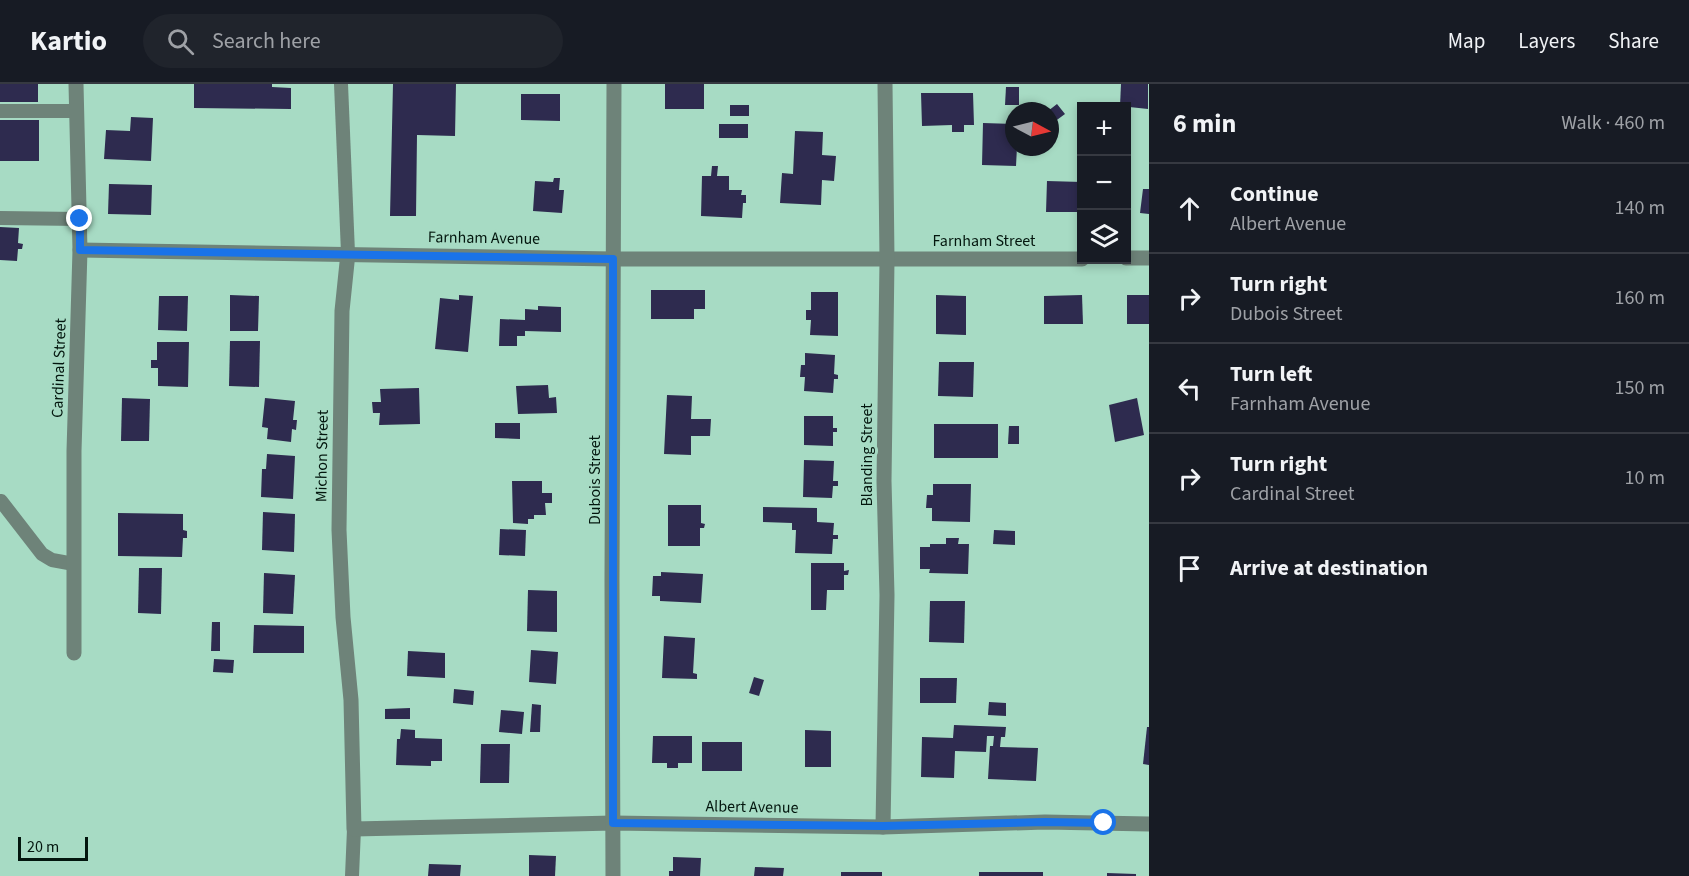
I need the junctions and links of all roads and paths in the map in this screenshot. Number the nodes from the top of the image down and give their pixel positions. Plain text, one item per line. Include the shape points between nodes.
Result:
1 (76, 84) edge
2 (341, 84) edge
3 (614, 84) edge
4 (885, 84) edge
5 (0, 111) edge
6 (77, 111) junction
7 (0, 218) edge
8 (80, 219) junction
9 (80, 250) junction
10 (348, 253) junction
11 (1131, 258) edge
12 (1149, 258) edge
13 (613, 259) junction
14 (1077, 259) edge
15 (887, 260) junction
16 (1, 501) edge
17 (74, 564) junction
18 (74, 653) dead end
19 (613, 823) junction
20 (1149, 824) edge
21 (883, 826) junction
22 (354, 829) junction
23 (352, 876) edge
24 (613, 876) edge

1 - 6 street, Cardinal Street
2 - 10 lane, Michon Street
3 - 13 street, Dubois Street
4 - 15 street, Blanding Street
5 - 6 lane
6 - 8 street, Cardinal Street
7 - 8 lane
8 - 9 street, Cardinal Street
9 - 10 street, Farnham Avenue
9 - 17 street, Cardinal Street
10 - 13 street, Farnham Avenue
10 - 22 street, Michon Street via 342,311 339,530 351,700
11 - 12 street
13 - 15 street, Farnham Avenue
13 - 19 street, Dubois Street
14 - 15 street, Farnham Street
15 - 21 street, Blanding Street
16 - 17 lane via 42,554
17 - 18 street, Cardinal Street
19 - 21 street, Albert Avenue
19 - 22 street, Albert Avenue
19 - 24 street, Dubois Street
20 - 21 street, Albert Avenue
22 - 23 lane

